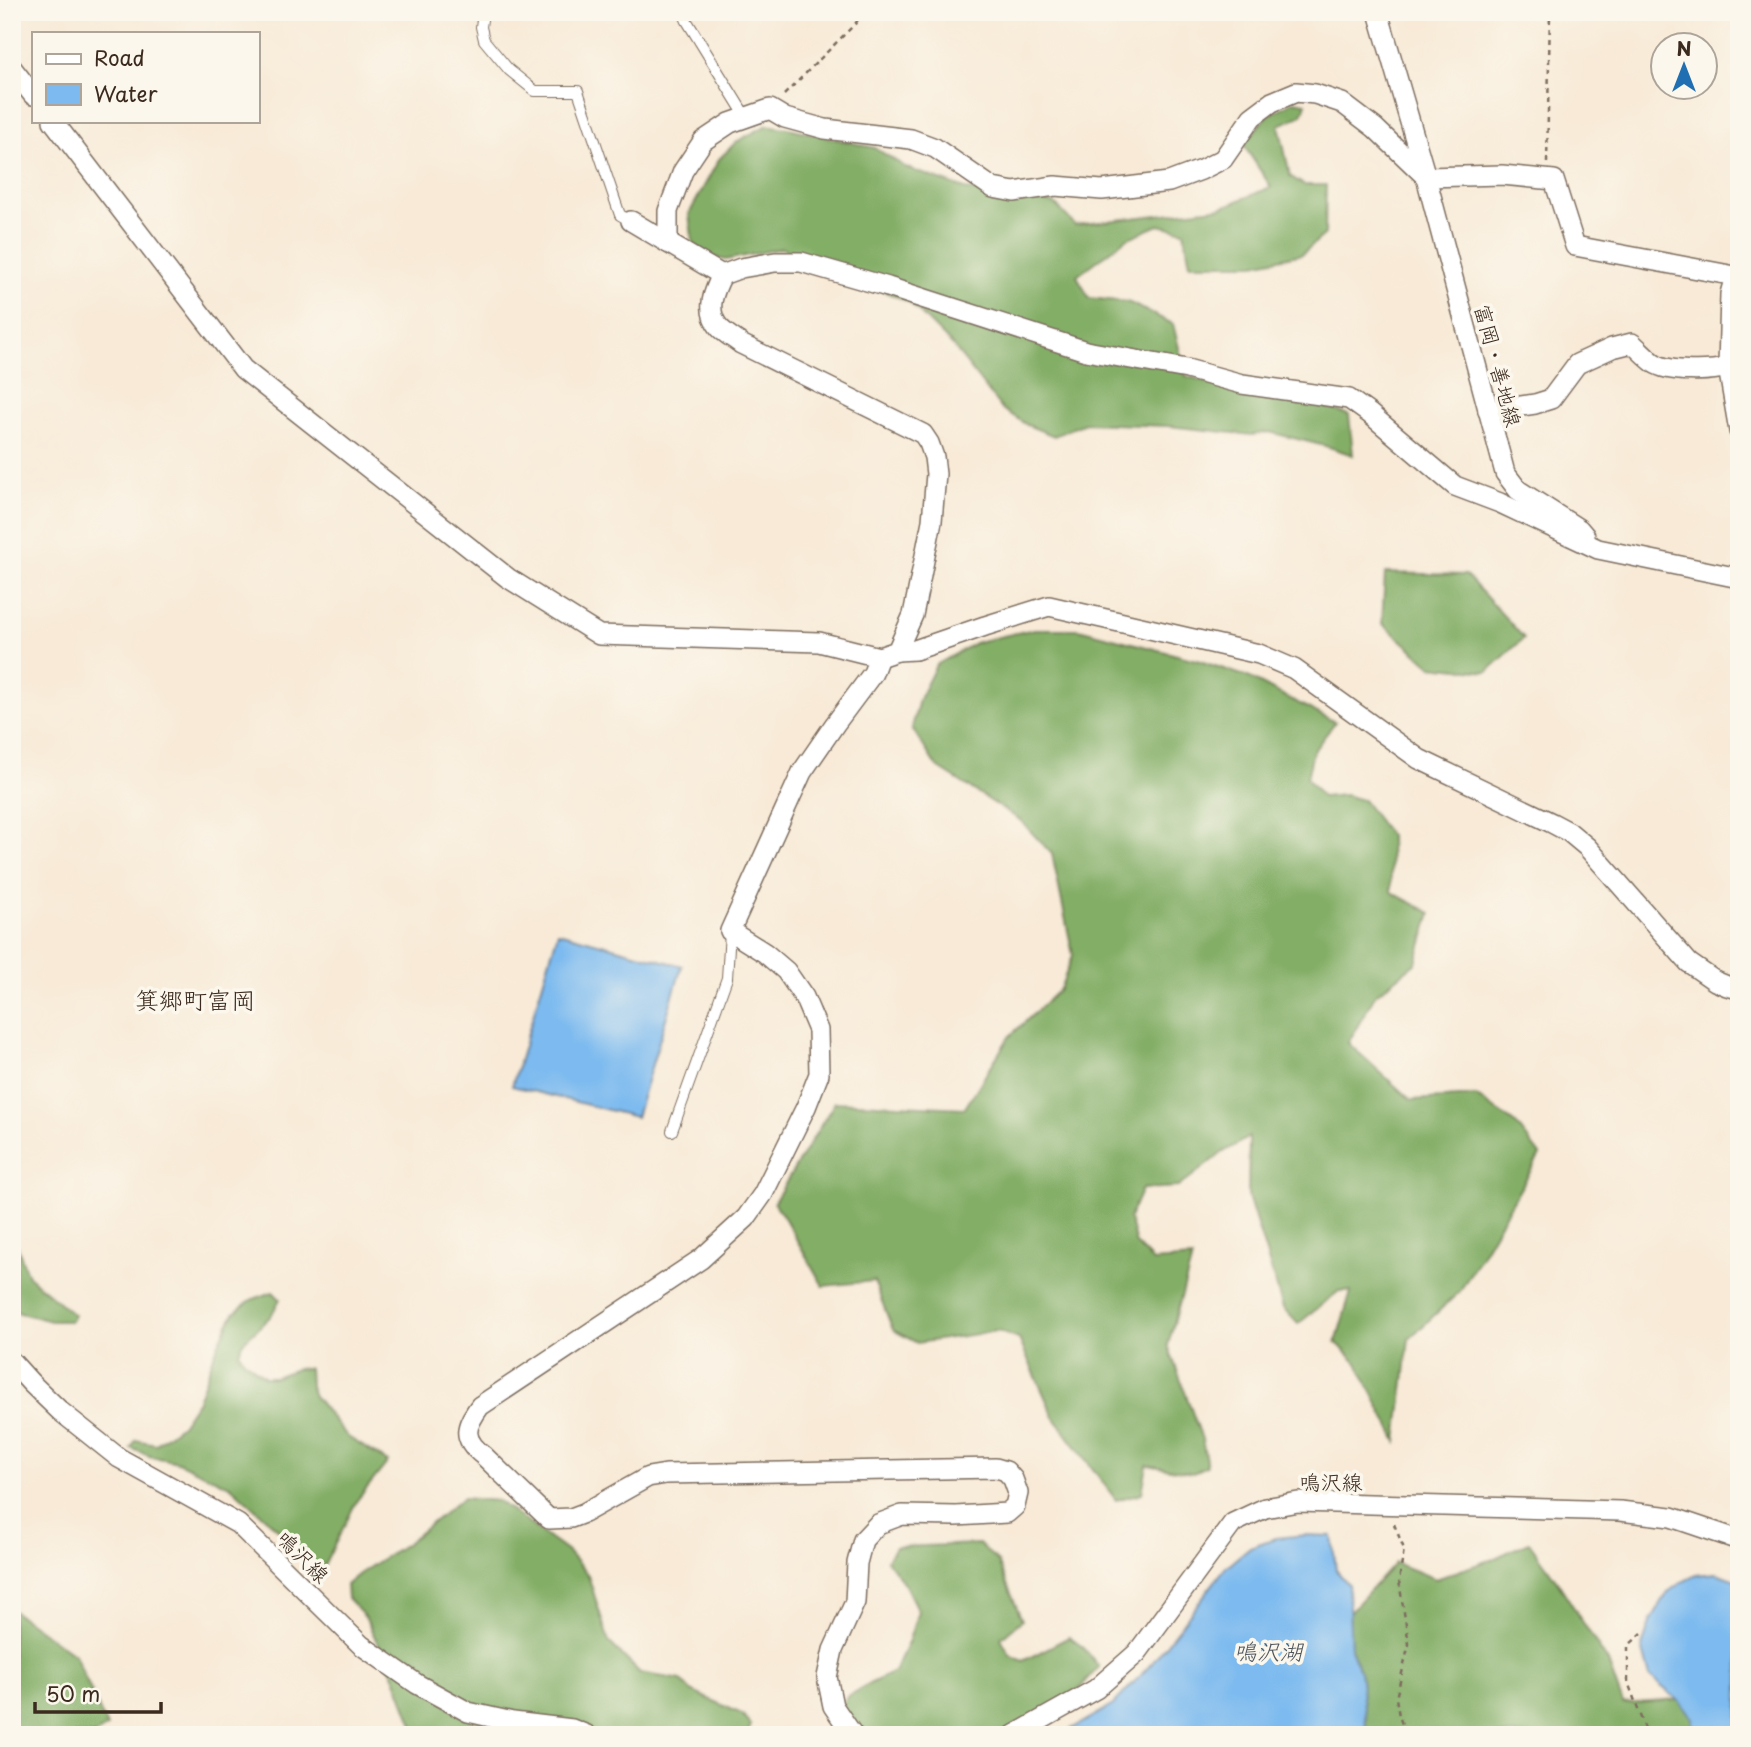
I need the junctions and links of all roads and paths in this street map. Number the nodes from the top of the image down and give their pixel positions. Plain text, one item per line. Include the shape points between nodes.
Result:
1 (483, 12) edge
2 (683, 12) edge
3 (864, 12) edge
4 (1378, 12) edge
5 (1550, 12) edge
6 (12, 68) edge
7 (32, 94) edge
8 (770, 109) junction
9 (747, 117) junction
10 (54, 122) edge
11 (1426, 177) junction
12 (1547, 179) junction
13 (631, 221) joint
14 (668, 243) junction
15 (722, 275) junction
16 (1734, 294) edge
17 (1728, 367) junction
18 (1737, 409) edge
19 (1488, 411) junction
20 (1739, 431) edge
21 (1598, 549) junction
22 (1739, 578) edge
23 (888, 654) junction
24 (730, 931) junction
25 (1739, 989) edge
26 (672, 1131) dead end
27 (12, 1362) edge
28 (1390, 1514) dead end
29 (1739, 1540) edge
30 (1642, 1633) dead end
31 (587, 1735) edge
32 (853, 1735) edge
33 (1014, 1735) edge
34 (1406, 1735) edge
35 (1642, 1735) edge

1 - 13 lane via 484,40 509,70 536,91 578,91 620,215
2 - 9 lane
3 - 8 path
4 - 11 street, 富岡・善地線
5 - 12 path
6 - 7 street
8 - 9 street
8 - 11 street via 825,129 911,139 935,148 993,188 1014,192 1055,186 1102,190 1169,182 1223,159 1252,117 1296,92 1342,103 1376,128
9 - 14 street via 704,141 683,171 668,211
10 - 23 street via 243,369 508,578 599,635 819,642
11 - 12 street
11 - 19 street, 富岡・善地線
12 - 16 street via 1554,180 1575,247 1735,276
13 - 14 street
14 - 15 street
15 - 21 street via 775,262 801,262 1086,351 1242,384 1349,399 1454,486
15 - 23 street via 713,293 712,313 719,327 741,344 923,434 929,443 936,474 932,521 913,615
16 - 17 street
17 - 18 street
17 - 19 street via 1681,370 1656,365 1632,343 1577,364 1551,399
18 - 20 street
19 - 21 street, 富岡・善地線 via 1504,473 1518,490 1579,528
21 - 22 street
23 - 24 street via 802,772
23 - 25 street via 915,650 1049,606 1259,654 1294,669 1419,759 1569,832 1689,964 1715,981
24 - 26 lane via 727,978
24 - 32 street via 786,971 818,1030 819,1074 763,1194 747,1217 701,1259 480,1406 469,1421 468,1436 472,1447 549,1519 571,1518 648,1477 666,1474 1006,1471 1018,1493 1015,1506 1007,1513 902,1516 878,1524 863,1540 855,1602 833,1650 827,1677 833,1706
27 - 31 street, 鳴沢線 via 60,1411 119,1458 238,1524 361,1645 417,1684 467,1712
28 - 34 path via 1404,1549 1399,1581 1409,1644 1396,1698
29 - 33 street, 鳴沢線 via 1671,1517 1620,1511 1298,1502 1265,1508 1233,1523 1137,1653 1096,1689
30 - 35 path via 1628,1646 1628,1682 1645,1729

